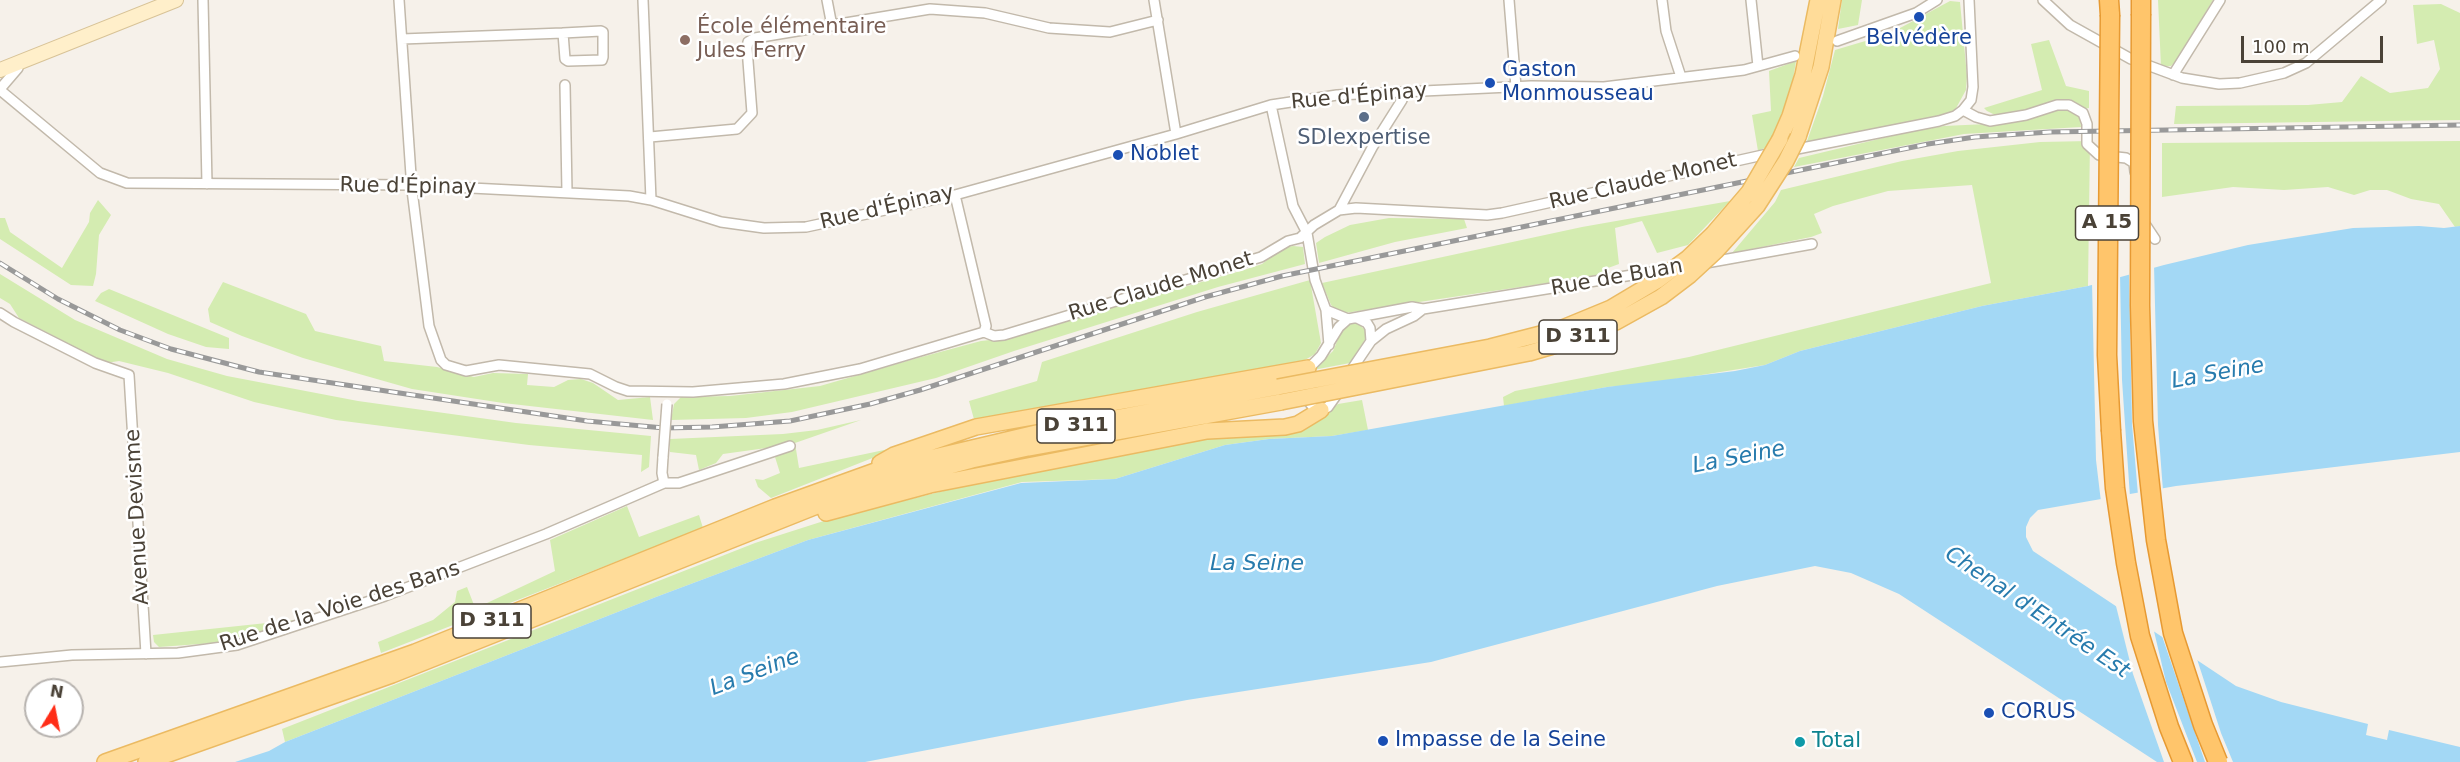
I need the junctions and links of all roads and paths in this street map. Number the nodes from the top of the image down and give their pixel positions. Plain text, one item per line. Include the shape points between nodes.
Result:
1 (176, 0) edge
2 (203, 0) edge
3 (399, 0) edge
4 (643, 0) edge
5 (827, 0) edge
6 (1154, 0) edge
7 (1509, 0) edge
8 (1662, 0) edge
9 (1751, 0) edge
10 (1818, 0) edge
11 (1833, 0) edge
12 (1937, 0) edge
13 (1969, 0) edge
14 (2043, 0) edge
15 (2220, 0) edge
16 (2381, 0) edge
17 (2109, 7) edge
18 (2141, 7) edge
19 (1158, 20) junction
20 (832, 26) junction
21 (563, 33) junction
22 (402, 39) junction
23 (1837, 42) dead end
24 (43, 54) junction
25 (1795, 56) dead end
26 (1758, 66) junction
27 (18, 68) junction
28 (0, 70) edge
29 (0, 75) edge
30 (2173, 75) junction
31 (1681, 77) junction
32 (565, 85) dead end
33 (1516, 87) junction
34 (0, 89) edge
35 (1402, 92) junction
36 (1271, 105) junction
37 (1964, 110) junction
38 (1176, 134) junction
39 (650, 137) junction
40 (207, 184) junction
41 (412, 185) junction
42 (567, 192) junction
43 (955, 195) junction
44 (651, 200) junction
45 (1339, 210) junction
46 (1307, 233) junction
47 (2155, 239) dead end
48 (1812, 244) dead end
49 (1423, 309) junction
50 (1326, 310) junction
51 (0, 313) edge
52 (1353, 319) junction
53 (984, 333) junction
54 (1371, 341) junction
55 (1329, 345) junction
56 (1308, 368) junction
57 (667, 393) junction
58 (1279, 395) junction
59 (1321, 410) junction
60 (790, 446) dead end
61 (875, 471) junction
62 (664, 483) junction
63 (788, 517) junction
64 (146, 654) junction
65 (0, 663) edge
66 (105, 762) edge
67 (146, 762) edge
68 (2183, 762) edge
69 (2218, 762) edge

1 - 24 main road
2 - 40 street
3 - 22 street, Rue Claude Monet
4 - 39 street
5 - 20 street
6 - 19 street
7 - 33 street
8 - 31 street via 1666,31
9 - 26 street
10 - 58 main road, D 311, bridge via 1797,97 1780,139 1749,192 1713,234 1658,280 1611,308 1560,328
11 - 58 main road, D 311, bridge via 1821,67 1786,161 1757,206 1716,251 1661,297 1616,322 1528,353
12 - 23 street via 1907,17
13 - 37 street via 1973,87
14 - 30 street via 2088,37
15 - 30 street
16 - 30 street via 2306,63 2284,73 2219,84
17 - 68 highway, A 15, bridge via 2107,355 2115,488 2140,636
18 - 69 highway, A 15, bridge via 2143,421 2156,540 2173,633
19 - 20 street via 1110,32 1049,28 985,13 930,9
19 - 38 street
20 - 39 street via 748,42 752,113 737,129
21 - 21 street via 603,32 602,60 568,61
21 - 22 street
22 - 41 street, Rue Claude Monet
24 - 27 main road
24 - 28 main road
25 - 26 street, Rue d'Épinay
26 - 31 street, Rue d'Épinay
27 - 29 main road
27 - 34 street
31 - 33 street, Rue d'Épinay via 1604,87
32 - 42 street
33 - 35 street, Rue d'Épinay
34 - 40 street, Rue d'Épinay via 100,173 128,183
35 - 36 street, Rue d'Épinay via 1337,95
35 - 45 street via 1402,100
36 - 38 street, Rue d'Épinay
36 - 46 street via 1293,206
37 - 45 street, Rue Claude Monet via 1939,121 1761,156 1515,212
37 - 47 street via 1989,121 2057,105 2069,105 2083,112 2087,144 2099,155 2118,156 2134,163 2142,219
38 - 43 street, Rue d'Épinay
39 - 44 street
40 - 41 street, Rue d'Épinay
41 - 42 street, Rue d'Épinay
41 - 57 street, Rue Claude Monet via 429,326 446,365 466,371 499,364 590,374 621,389
42 - 44 street, Rue d'Épinay
43 - 44 street, Rue d'Épinay via 806,227 775,228 721,222
43 - 53 street via 986,326
45 - 46 street, Rue Claude Monet
46 - 50 street via 1315,280
46 - 53 street, Rue Claude Monet via 1243,263 1004,335
48 - 49 street, Rue de Buan
49 - 52 street, Rue de Buan via 1412,307
49 - 54 street, Rue de Buan via 1386,328
50 - 52 street
50 - 55 street
51 - 64 street, Avenue Devisme via 95,363 126,372 131,380
52 - 54 street via 1367,323
52 - 55 street via 1339,327
53 - 57 street, Rue Claude Monet via 818,379
54 - 59 street, Rue de Buan via 1337,396
55 - 56 street
56 - 59 street via 1301,378 1301,390 1307,402
56 - 61 main road via 976,428 881,460
57 - 62 street, bridge
58 - 61 main road, D 311 via 1036,434
58 - 63 main road, D 311 via 972,460 864,489
59 - 63 main road via 1285,427 1207,431 930,485 803,519
60 - 62 street, Rue de la Voie des Bans via 679,483
61 - 66 main road, D 311 via 785,503 382,664
62 - 64 street, Rue de la Voie des Bans via 396,592 249,641 215,649
63 - 67 main road, D 311 via 392,675
64 - 65 street, Rue de la Voie des Bans via 72,655

